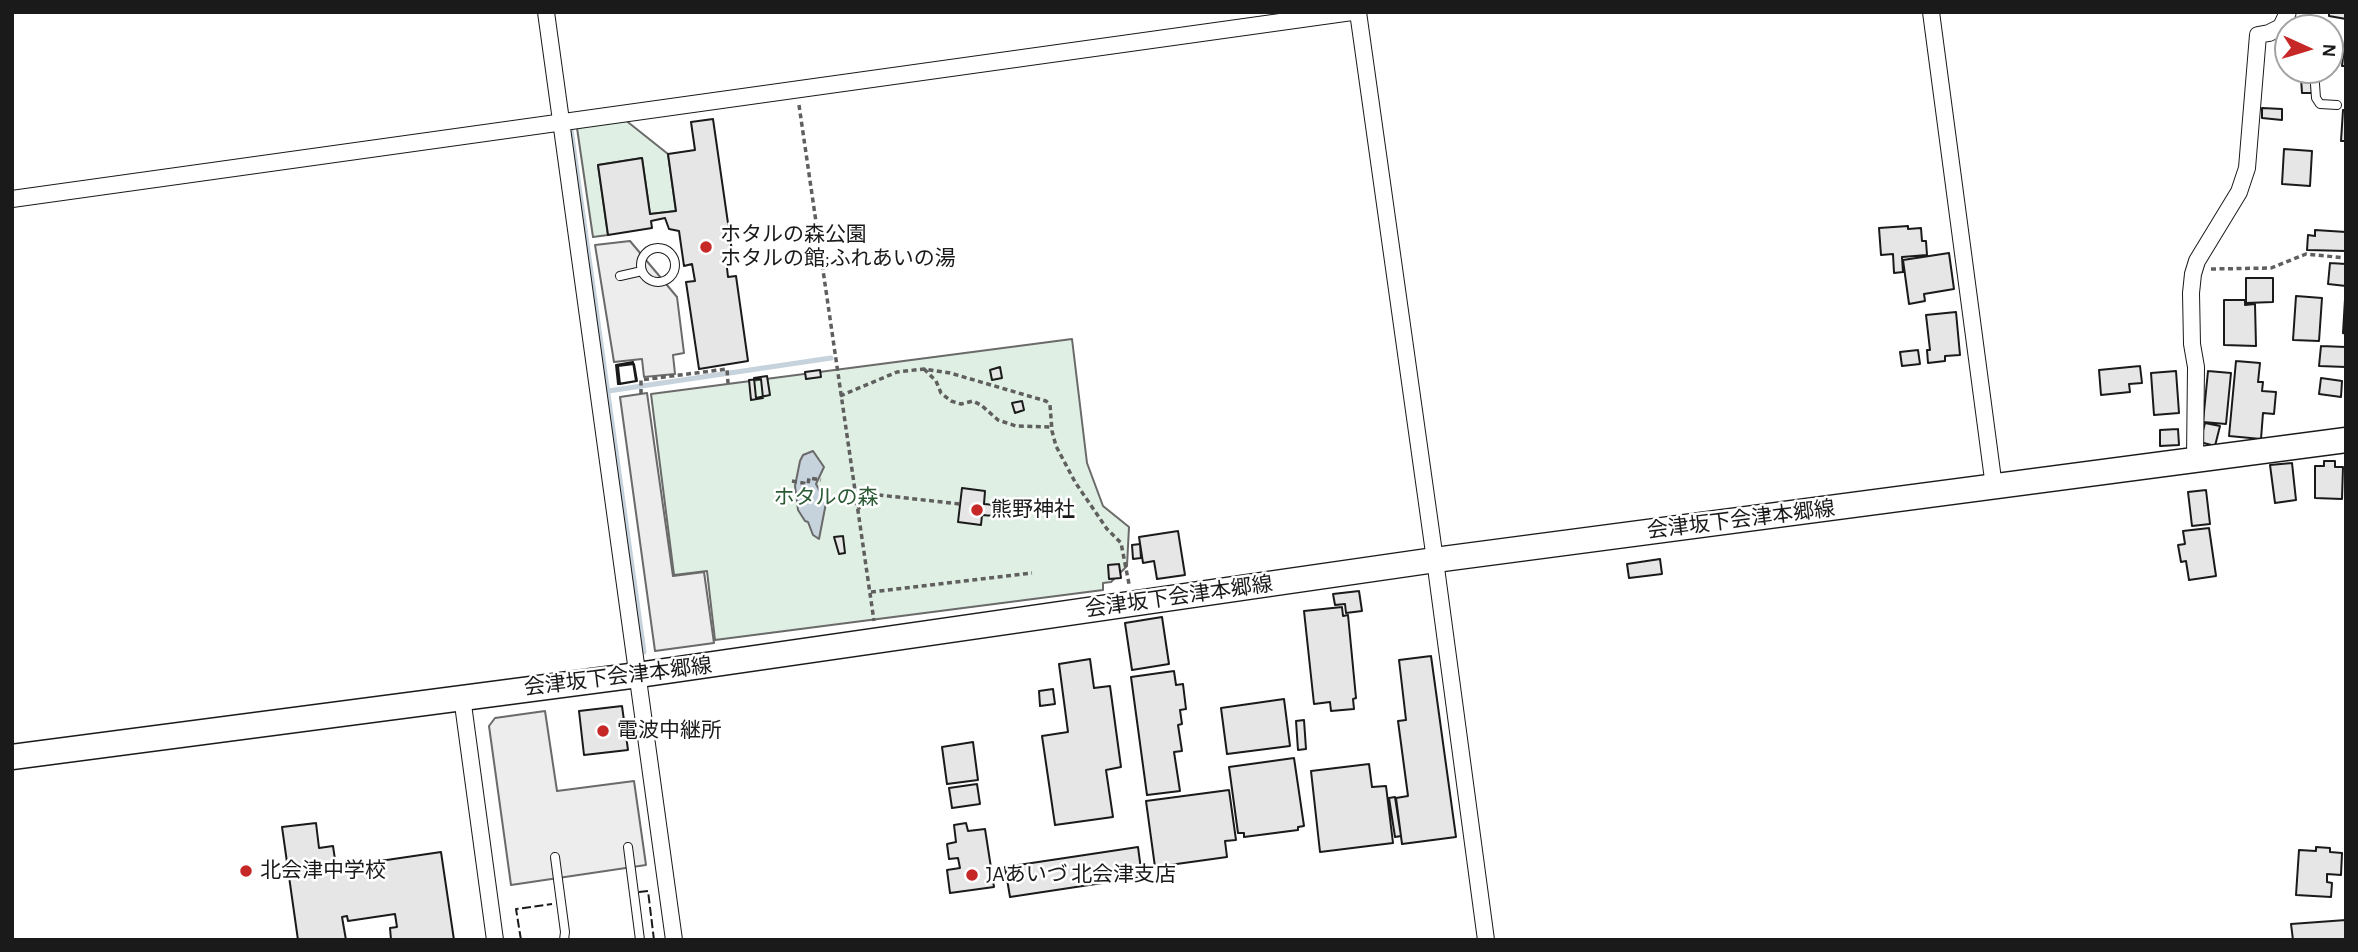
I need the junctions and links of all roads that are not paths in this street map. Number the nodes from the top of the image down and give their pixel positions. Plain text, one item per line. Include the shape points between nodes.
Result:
1 (546, 12) edge
2 (1355, 12) edge
3 (1931, 12) edge
4 (2274, 30) edge
5 (2315, 84) edge
6 (2337, 105) dead end
7 (561, 122) junction
8 (12, 199) edge
9 (642, 271) junction
10 (620, 276) dead end
11 (2346, 440) edge
12 (2195, 458) junction
13 (1994, 487) junction
14 (1435, 560) junction
15 (639, 675) junction
16 (462, 697) junction
17 (12, 757) edge
18 (628, 847) dead end
19 (555, 857) dead end
20 (495, 940) edge
21 (564, 940) edge
22 (640, 940) edge
23 (674, 940) edge
24 (1486, 940) edge

1 - 7 street
2 - 7 street
2 - 14 street
3 - 13 street
4 - 12 street via 2258,35 2247,168 2239,192 2195,269 2191,293
5 - 6 lane via 2320,104
7 - 8 street
7 - 15 street
9 - 9 lane via 646,251 659,247 671,253 676,268 670,278 650,281
9 - 10 lane
11 - 12 main road, 会津坂下会津本郷線
12 - 13 main road, 会津坂下会津本郷線
13 - 14 main road, 会津坂下会津本郷線
14 - 15 main road, 会津坂下会津本郷線
14 - 24 street
15 - 16 main road, 会津坂下会津本郷線
15 - 23 street
16 - 17 main road, 会津坂下会津本郷線
16 - 20 street
18 - 22 lane
19 - 21 lane

